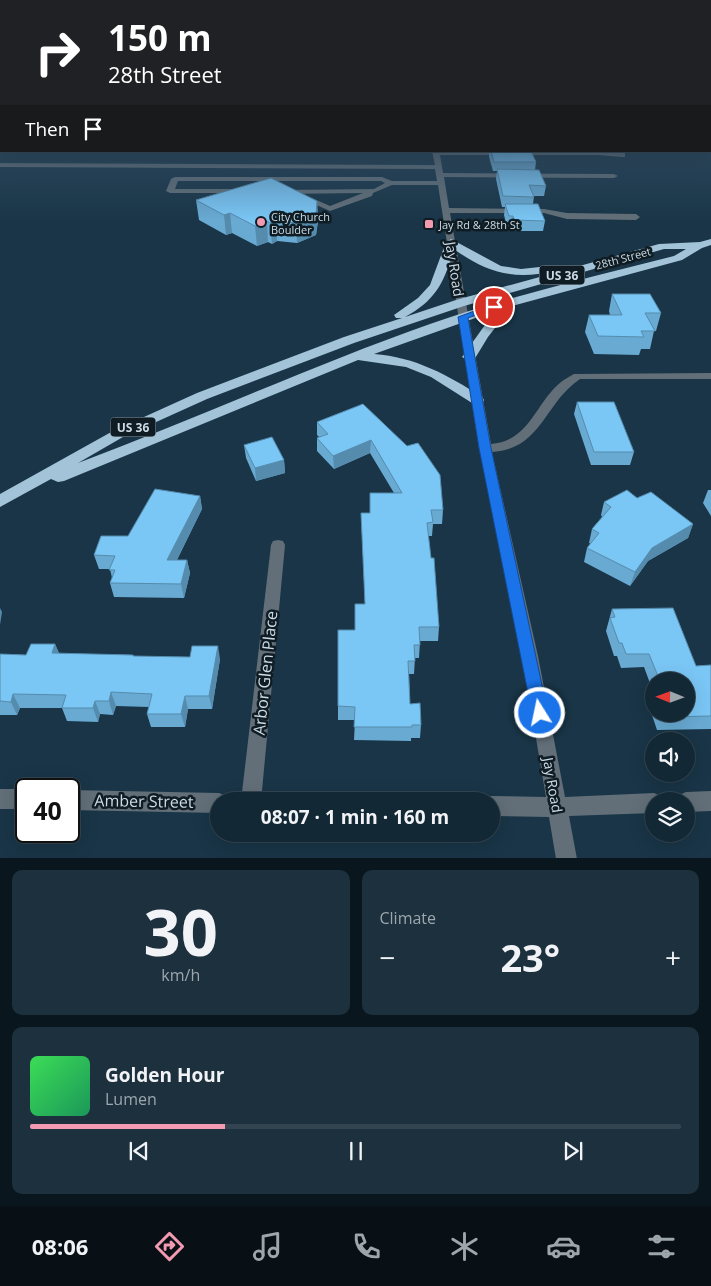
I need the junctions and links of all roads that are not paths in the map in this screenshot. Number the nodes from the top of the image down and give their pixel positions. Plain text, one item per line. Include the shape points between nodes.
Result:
1 (436, 152) edge
2 (622, 155) dead end
3 (0, 165) edge
4 (441, 175) junction
5 (614, 176) dead end
6 (391, 183) junction
7 (375, 191) junction
8 (253, 192) edge
9 (272, 192) edge
10 (290, 192) junction
11 (446, 210) junction
12 (636, 218) dead end
13 (451, 242) junction
14 (706, 243) edge
15 (663, 246) junction
16 (460, 303) junction
17 (507, 304) junction
18 (463, 317) junction
19 (349, 340) junction
20 (355, 357) junction
21 (469, 357) junction
22 (711, 376) edge
23 (477, 400) junction
24 (485, 448) junction
25 (19, 492) junction
26 (0, 501) edge
27 (278, 545) dead end
28 (252, 792) edge
29 (0, 798) edge
30 (15, 799) edge
31 (80, 800) edge
32 (711, 801) edge
33 (210, 802) edge
34 (695, 802) edge
35 (645, 803) edge
36 (500, 806) edge
37 (557, 807) junction
38 (567, 858) edge

1 - 2 street
1 - 4 street, Jay Road
3 - 4 street
4 - 5 street
4 - 6 street
4 - 11 street, Jay Road
6 - 7 street
6 - 8 street via 382,179 175,179 170,191
7 - 10 street
7 - 10 street via 330,209
9 - 10 street
11 - 12 street via 544,211 567,216
11 - 13 street, Jay Road
13 - 15 highway via 479,262 507,272 537,272 630,249
13 - 16 street, Jay Road
13 - 19 highway via 439,281 430,296 416,308
14 - 15 highway, 28th Street / US 36
14 - 17 highway, 28th Street / US 36 via 678,258
15 - 16 highway, 28th Street / US 36
16 - 18 street, Jay Road
16 - 19 highway, US 36
17 - 18 highway, 28th Street / US 36
17 - 21 highway
18 - 20 highway, US 36
18 - 21 street, Jay Road
19 - 25 highway, US 36 via 202,396 118,434
20 - 23 highway via 384,358 420,366
20 - 25 highway, US 36 via 135,449
21 - 23 street, Jay Road
22 - 24 street via 578,376 564,385 523,438 503,447
23 - 24 street, Jay Road
24 - 37 street, Jay Road via 530,656
25 - 26 highway, US 36
27 - 28 street, Arbor Glen Place
29 - 30 street
31 - 33 street, Amber Street
32 - 34 street
35 - 37 street
36 - 37 street
37 - 38 street, Jay Road

